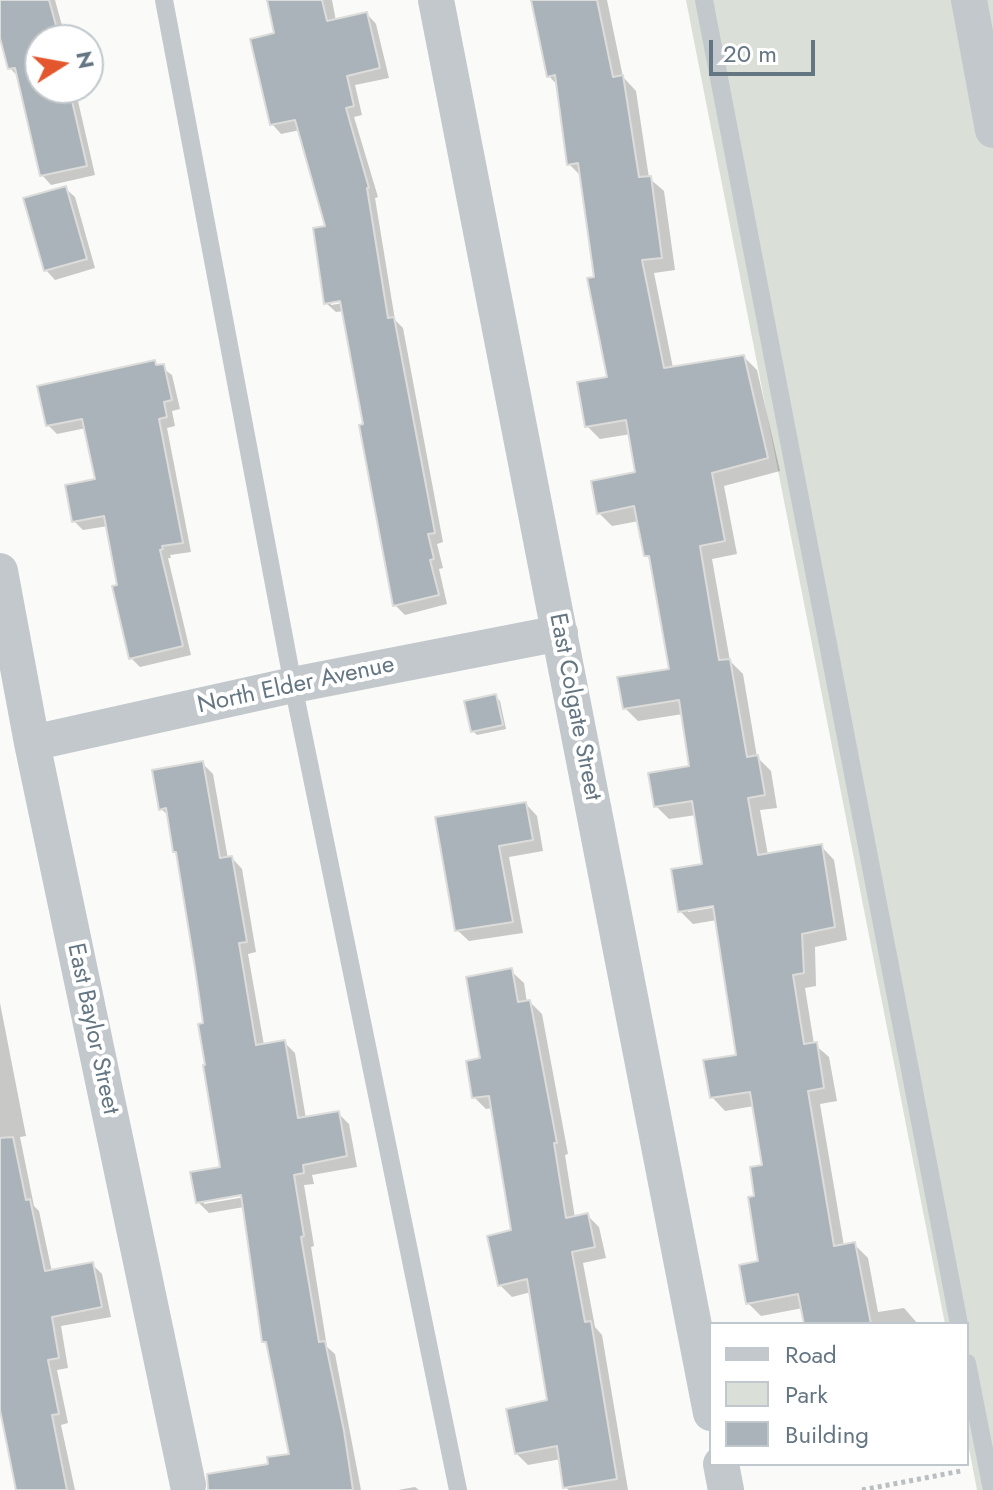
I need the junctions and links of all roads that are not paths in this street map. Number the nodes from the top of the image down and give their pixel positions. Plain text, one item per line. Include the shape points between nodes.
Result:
1 (164, 0) edge
2 (436, 0) edge
3 (704, 0) edge
4 (969, 0) edge
5 (993, 130) edge
6 (0, 571) edge
7 (560, 633) junction
8 (293, 685) junction
9 (32, 743) junction
10 (959, 1322) edge
11 (969, 1373) edge
12 (709, 1403) edge
13 (721, 1466) edge
14 (188, 1485) dead end
15 (458, 1490) edge
16 (726, 1490) edge
17 (992, 1490) edge

1 - 8 lane
2 - 7 street, East Colgate Street
3 - 10 lane
4 - 5 street
6 - 9 street, East Baylor Street
7 - 8 street, North Elder Avenue
7 - 12 street, East Colgate Street
8 - 9 street, North Elder Avenue
8 - 15 lane
9 - 14 street, East Baylor Street
11 - 17 lane
13 - 16 street

